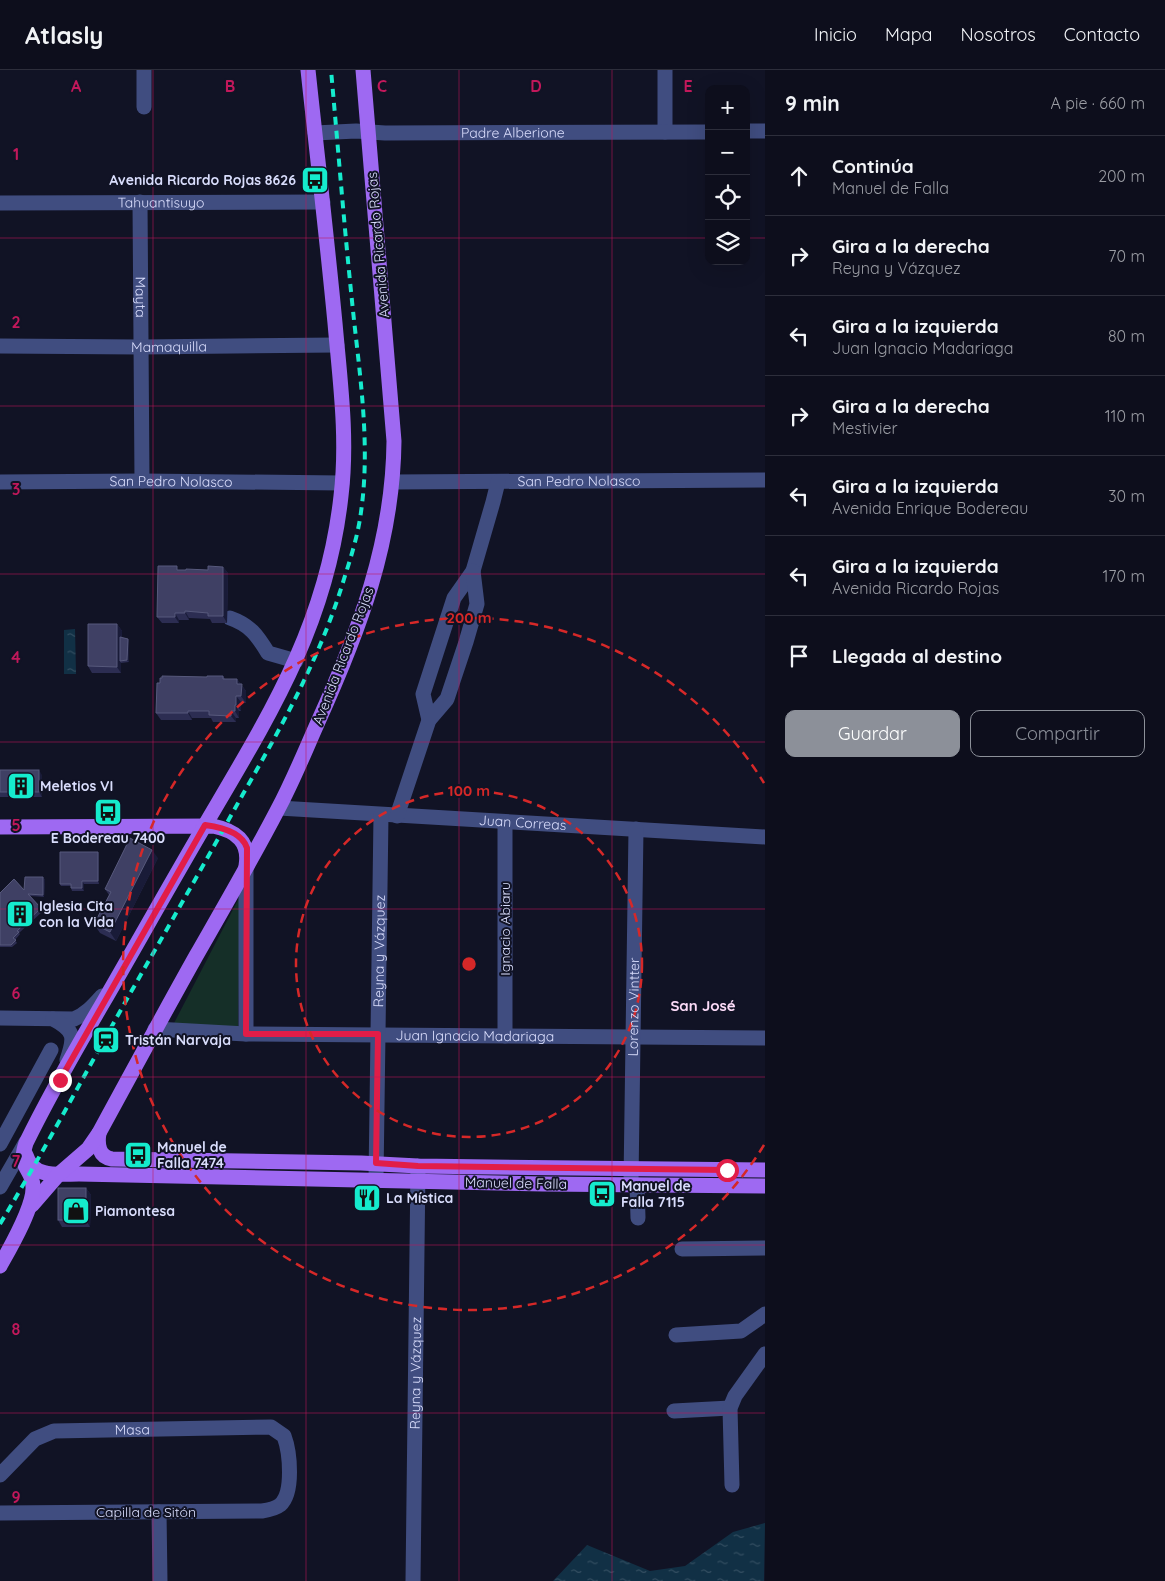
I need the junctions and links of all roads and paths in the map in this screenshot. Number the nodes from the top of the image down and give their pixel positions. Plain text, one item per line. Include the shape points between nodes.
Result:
1 (144, 70) edge
2 (308, 70) edge
3 (363, 70) edge
4 (665, 70) edge
5 (144, 107) dead end
6 (750, 131) edge
7 (765, 131) edge
8 (368, 132) junction
9 (665, 132) junction
10 (705, 132) edge
11 (315, 133) junction
12 (140, 202) junction
13 (323, 202) junction
14 (0, 203) edge
15 (337, 345) junction
16 (0, 346) edge
17 (140, 347) junction
18 (142, 480) junction
19 (765, 480) edge
20 (0, 482) edge
21 (393, 482) junction
22 (498, 482) junction
23 (342, 483) junction
24 (473, 571) junction
25 (230, 618) dead end
26 (296, 661) junction
27 (429, 720) junction
28 (279, 808) junction
29 (381, 815) junction
30 (397, 816) junction
31 (505, 822) junction
32 (205, 825) junction
33 (0, 827) edge
34 (636, 829) junction
35 (765, 837) edge
36 (246, 868) junction
37 (115, 982) junction
38 (0, 1018) edge
39 (51, 1018) junction
40 (155, 1029) junction
41 (246, 1034) junction
42 (378, 1034) junction
43 (505, 1036) junction
44 (632, 1037) junction
45 (765, 1038) edge
46 (51, 1050) dead end
47 (60, 1080) junction
48 (99, 1134) junction
49 (28, 1139) junction
50 (0, 1144) edge
51 (376, 1163) junction
52 (631, 1169) junction
53 (765, 1170) edge
54 (417, 1173) junction
55 (58, 1175) junction
56 (376, 1179) junction
57 (634, 1185) junction
58 (765, 1186) edge
59 (0, 1187) edge
60 (27, 1211) junction
61 (638, 1218) dead end
62 (682, 1248) dead end
63 (765, 1248) edge
64 (0, 1266) edge
65 (765, 1314) edge
66 (676, 1335) dead end
67 (765, 1354) edge
68 (730, 1408) junction
69 (674, 1412) dead end
70 (0, 1475) edge
71 (732, 1485) dead end
72 (286, 1496) joint
73 (159, 1512) junction
74 (0, 1513) edge
75 (160, 1581) edge
76 (413, 1581) edge

1 - 5 street
2 - 11 main road, Avenida Ricardo Rojas
3 - 8 main road, Avenida Ricardo Rojas
4 - 9 street
6 - 7 street
8 - 9 street, Padre Alberione
8 - 11 street, Padre Alberione
8 - 21 main road, Avenida Ricardo Rojas via 392,409
9 - 10 street, Padre Alberione
11 - 13 main road, Avenida Ricardo Rojas
12 - 13 street, Tahuantisuyo
12 - 14 street, Tahuantisuyo
12 - 17 street, Mayta
13 - 15 main road, Avenida Ricardo Rojas
15 - 17 street, Mamaquilla
15 - 23 main road, Avenida Ricardo Rojas via 344,421
16 - 17 street, Mamaquilla
17 - 18 street, Mayta
18 - 20 street, San Pedro Nolasco
18 - 23 street, San Pedro Nolasco
19 - 22 street, San Pedro Nolasco
21 - 22 street, San Pedro Nolasco
21 - 28 main road, Avenida Ricardo Rojas via 381,550 360,620 333,689
22 - 24 street
23 - 26 main road, Avenida Ricardo Rojas via 338,522 324,585
24 - 27 street via 476,604 466,642 447,699
24 - 27 street via 454,598 423,694
25 - 26 street via 244,623 268,653
26 - 32 main road, Avenida Ricardo Rojas via 243,763
27 - 30 street
28 - 29 street, Juan Correas
28 - 36 main road, Avenida Ricardo Rojas
29 - 30 street, Juan Correas
29 - 42 street, Reyna y Vázquez
30 - 31 street, Juan Correas
31 - 34 street, Juan Correas
31 - 43 street, Ignacio Abiaru
32 - 33 main road
32 - 36 main road via 219,827 242,840 247,848
32 - 37 main road, Avenida Ricardo Rojas
34 - 35 street, Juan Correas
34 - 44 street, Lorenzo Vintter
36 - 40 main road, Avenida Ricardo Rojas
36 - 41 street
37 - 39 street via 83,1016
37 - 47 main road, Avenida Ricardo Rojas
38 - 39 street
39 - 47 street via 69,1029 72,1036
40 - 41 street, Juan Ignacio Madariaga
40 - 48 main road, Avenida Ricardo Rojas
41 - 42 street, Juan Ignacio Madariaga
42 - 43 street, Juan Ignacio Madariaga
42 - 51 street, Reyna y Vázquez
43 - 44 street, Juan Ignacio Madariaga
44 - 45 street, Juan Ignacio Madariaga
44 - 52 street, Lorenzo Vintter
46 - 50 street
47 - 49 main road, Avenida Ricardo Rojas
48 - 51 main road, Manuel de Falla via 101,1152 112,1159
48 - 55 main road, Avenida Ricardo Rojas via 83,1155
49 - 55 main road via 26,1155 31,1164 46,1174
49 - 59 street
49 - 60 main road, Avenida Ricardo Rojas via 23,1164 33,1189
51 - 54 main road, Manuel de Falla
51 - 56 street, Reyna y Vázquez
52 - 53 main road, Manuel de Falla
52 - 54 main road, Manuel de Falla
52 - 57 street, Lorenzo Vintter
54 - 56 main road, Manuel de Falla
54 - 57 main road, Manuel de Falla
54 - 76 street, Reyna y Vázquez
55 - 56 main road, Manuel de Falla
55 - 60 main road, Avenida Ricardo Rojas
57 - 58 main road, Manuel de Falla
57 - 61 street, Lorenzo Vintter
60 - 64 main road, Avenida Ricardo Rojas
62 - 63 street
65 - 66 street via 741,1331
67 - 68 street
68 - 69 street
68 - 71 street
70 - 72 street, Masa via 34,1440 54,1431 264,1426 284,1436 288,1454 289,1488
72 - 73 street, Capilla de Sitón via 280,1505 262,1511
73 - 74 street, Capilla de Sitón
73 - 75 street

